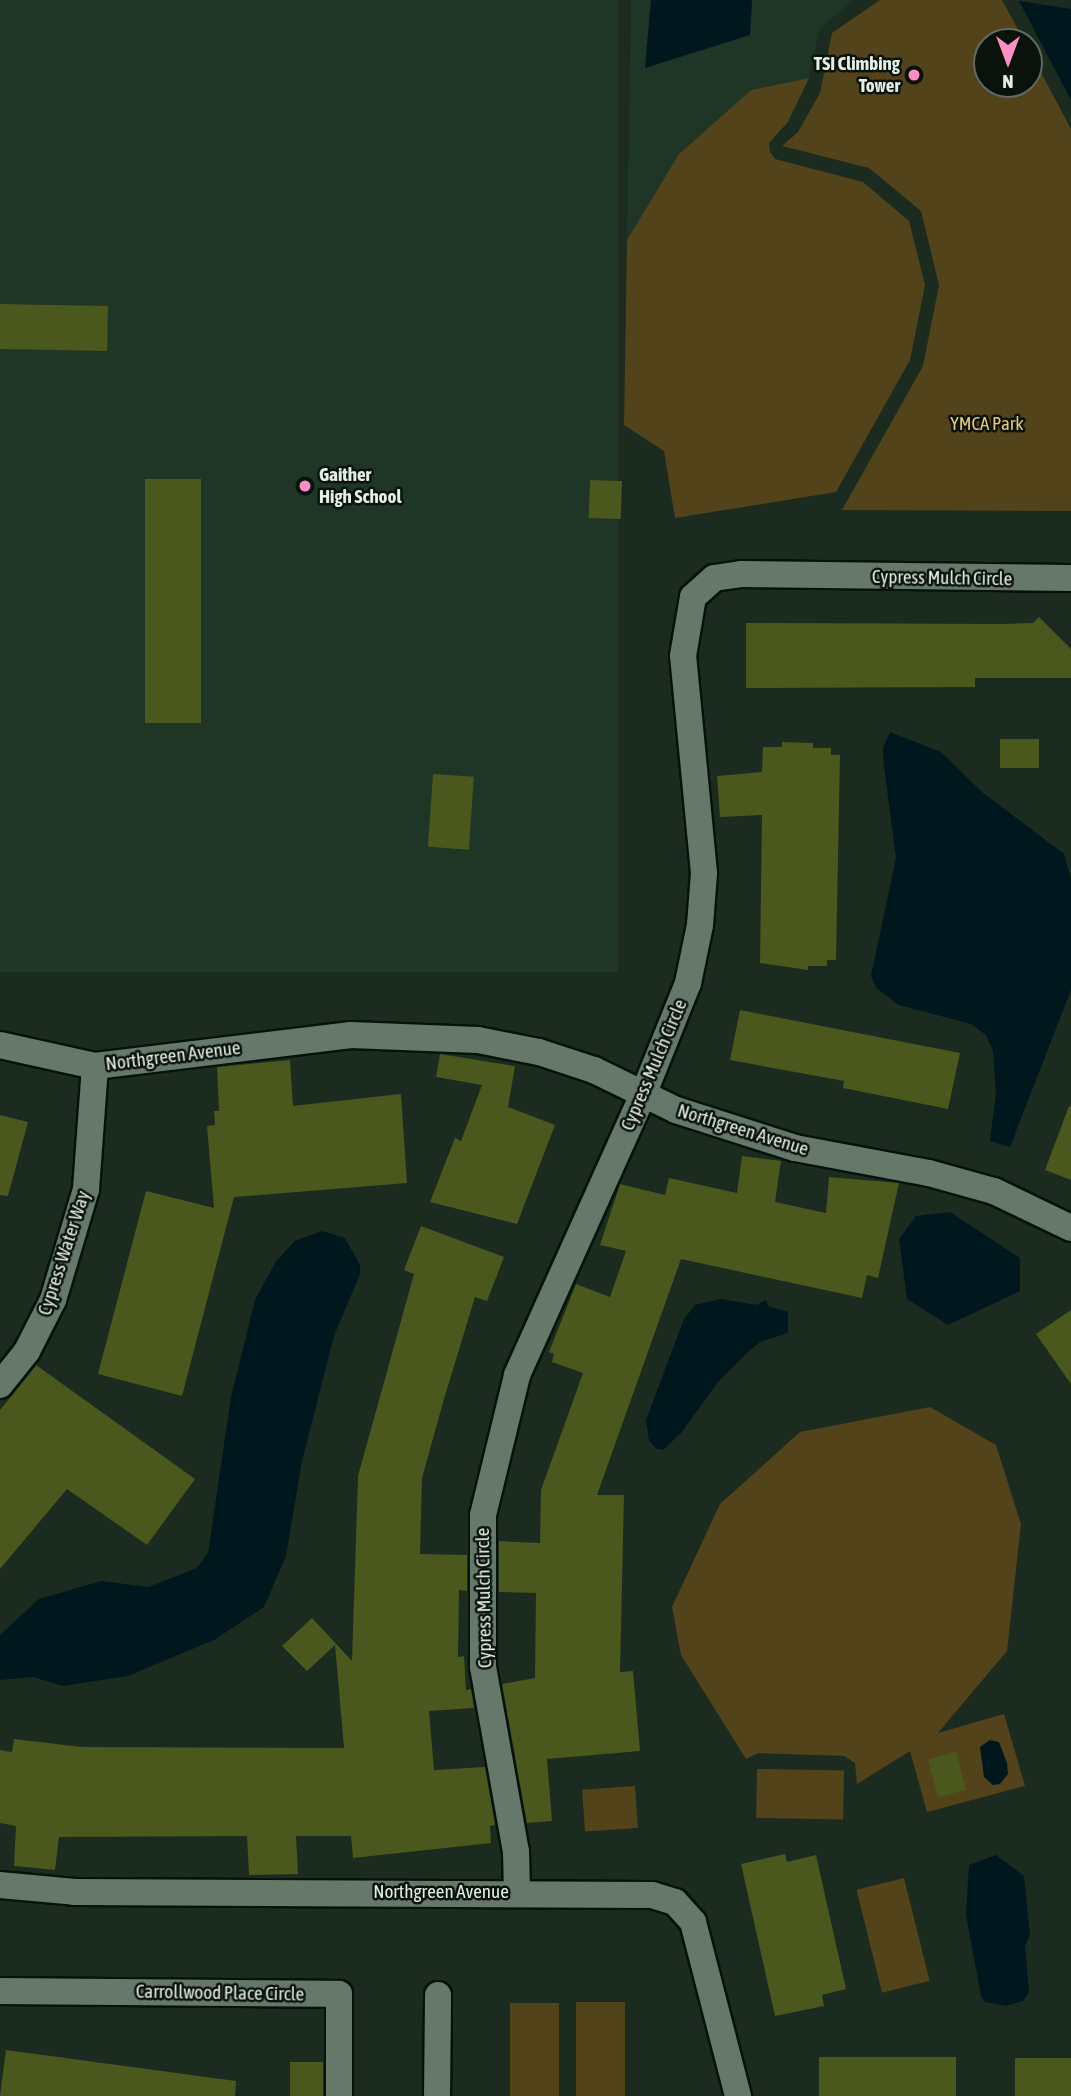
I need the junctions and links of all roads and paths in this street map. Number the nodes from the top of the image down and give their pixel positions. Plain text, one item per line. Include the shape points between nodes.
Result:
1 (1071, 578) edge
2 (0, 1045) edge
3 (95, 1066) junction
4 (643, 1095) junction
5 (1071, 1228) edge
6 (0, 1385) edge
7 (0, 1885) edge
8 (517, 1892) junction
9 (0, 1991) edge
10 (438, 1995) dead end
11 (340, 2096) edge
12 (437, 2096) edge
13 (738, 2096) edge

1 - 4 street, Cypress Mulch Circle via 741,574 714,578 693,597 683,656 704,873 700,925 688,983
2 - 3 street, Northgreen Avenue
3 - 4 street, Northgreen Avenue via 351,1035 417,1035 539,1052 594,1070
3 - 6 street, Cypress Water Way via 86,1189 53,1300 27,1351
4 - 5 street, Northgreen Avenue via 795,1148 929,1173 994,1191
4 - 8 street, Cypress Mulch Circle via 517,1375 483,1515 483,1667 516,1852
7 - 8 street, Northgreen Avenue via 75,1892
8 - 13 street, Northgreen Avenue via 652,1895 675,1902 693,1922
9 - 11 street, Carrollwood Place Circle via 339,1994
10 - 12 street

